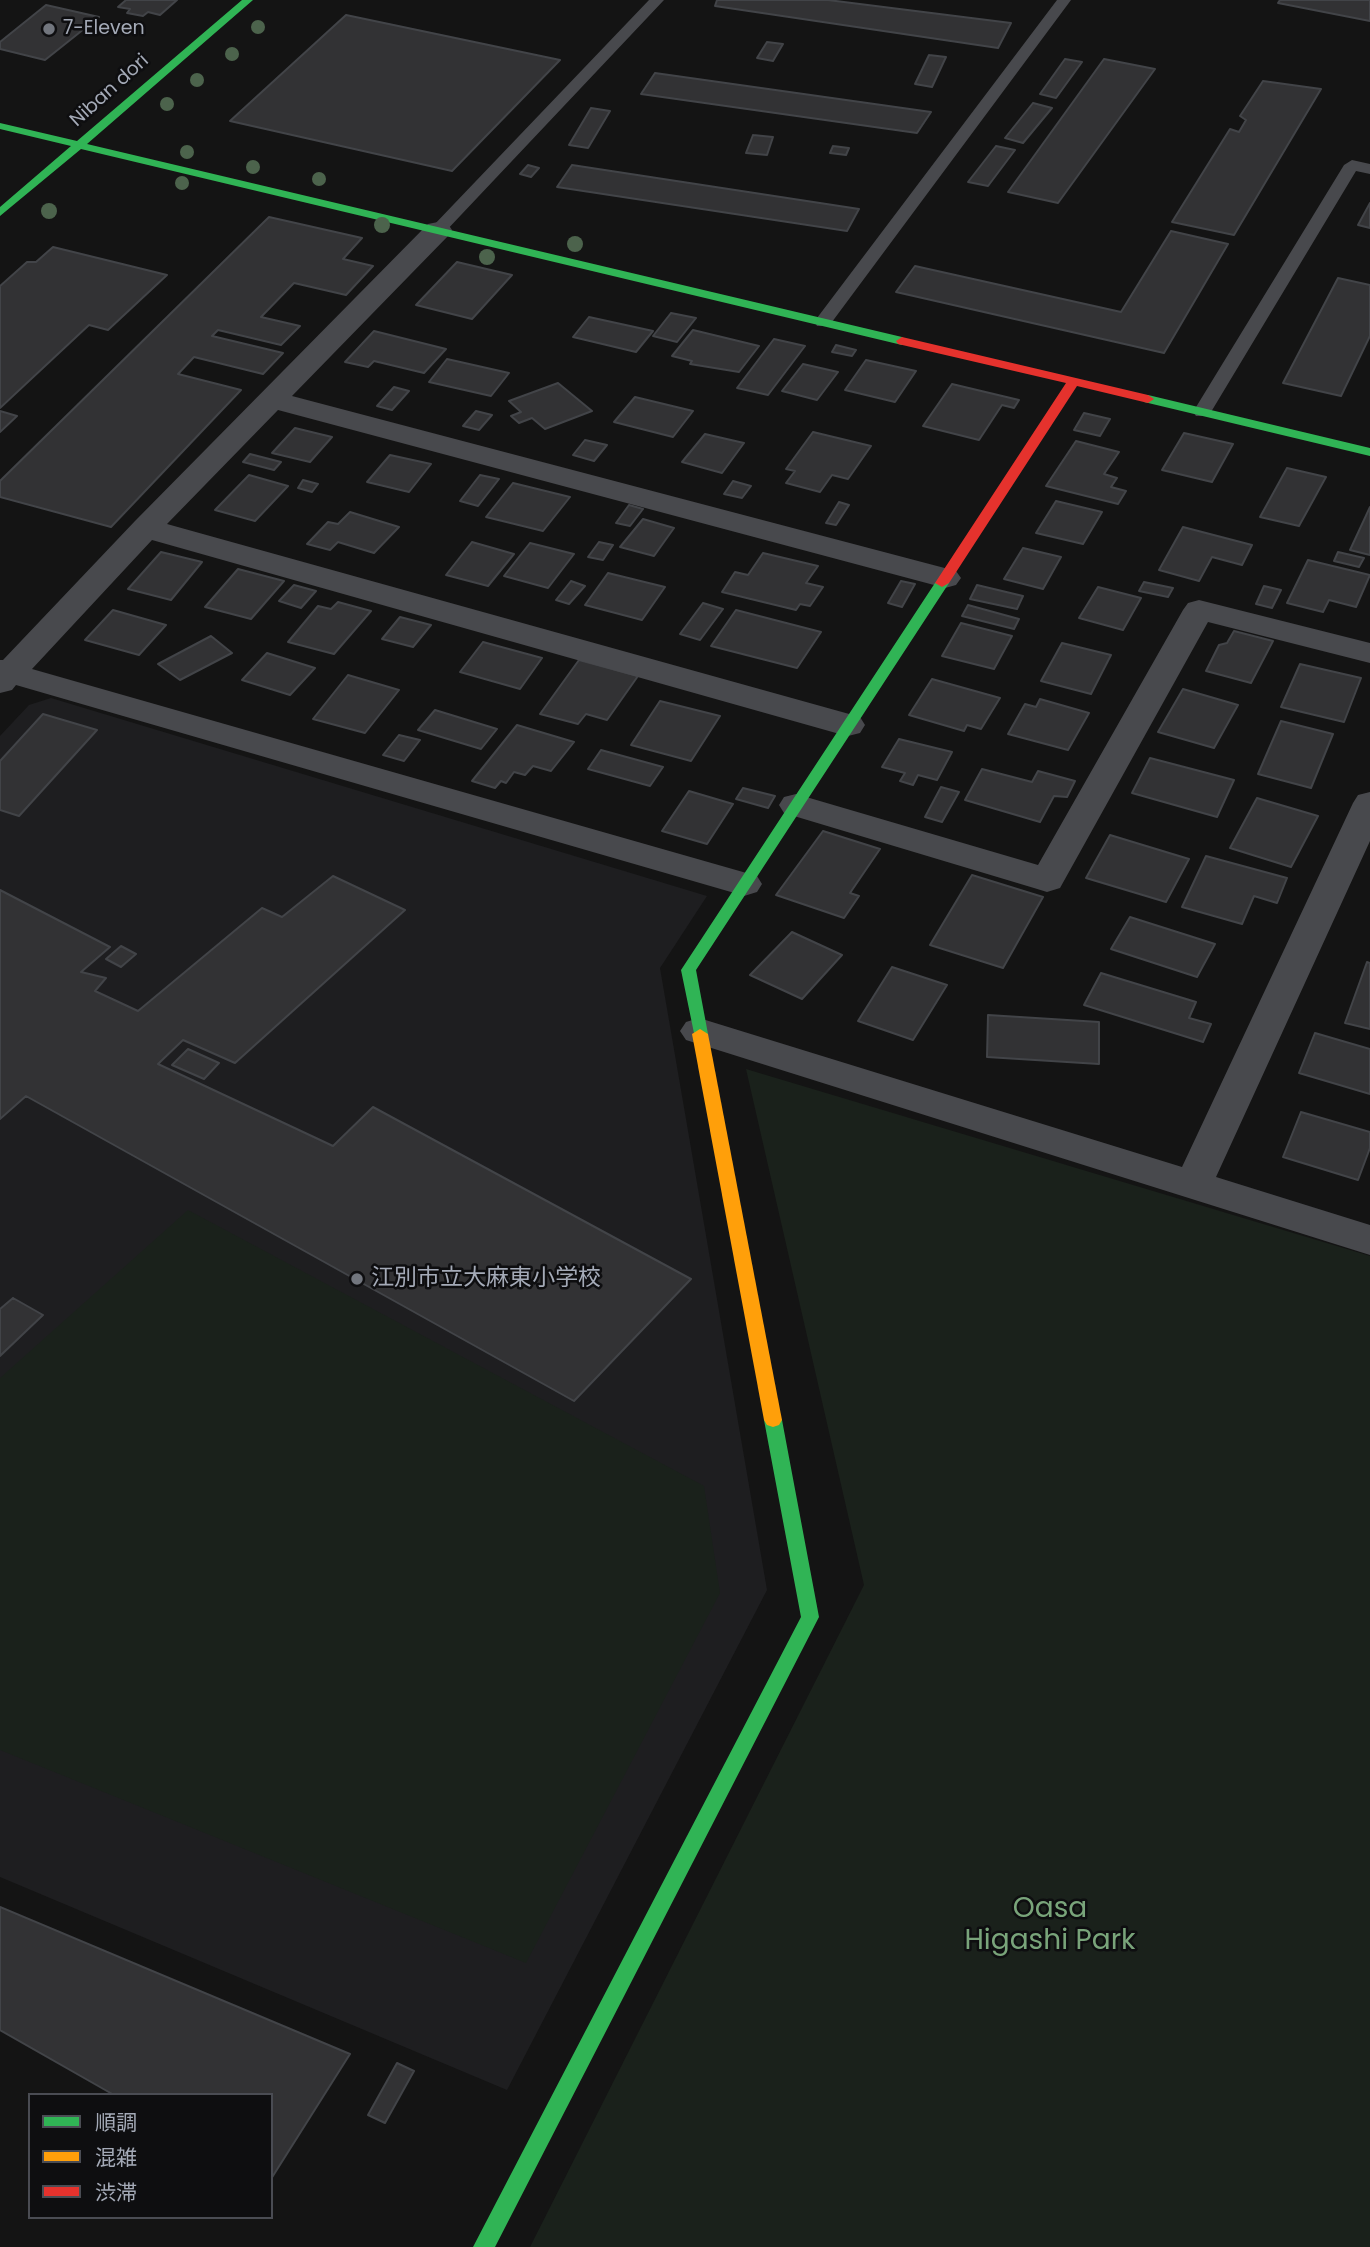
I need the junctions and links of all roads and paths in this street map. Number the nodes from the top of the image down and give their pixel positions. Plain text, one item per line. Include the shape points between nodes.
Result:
1 (248, 0) edge
2 (657, 0) edge
3 (1064, 0) edge
4 (0, 125) edge
5 (80, 146) junction
6 (1370, 169) edge
7 (0, 213) edge
8 (438, 230) junction
9 (823, 322) junction
10 (1074, 381) junction
11 (274, 400) junction
12 (1202, 412) junction
13 (1370, 452) edge
14 (146, 528) junction
15 (945, 578) junction
16 (1370, 653) edge
17 (3, 675) edge
18 (848, 725) junction
19 (1370, 803) edge
20 (796, 805) junction
21 (744, 884) junction
22 (699, 1031) junction
23 (1193, 1185) junction
24 (1370, 1240) edge
25 (484, 2247) edge

1 - 5 street, Niban dori
2 - 8 lane
3 - 9 lane
4 - 5 street
5 - 7 street, Niban dori
5 - 8 street
6 - 12 lane via 1352,165
8 - 9 street
8 - 11 street
9 - 10 street
10 - 12 street
10 - 15 street
11 - 14 street
11 - 15 street
12 - 13 street
14 - 17 street
14 - 18 street
15 - 18 street
16 - 20 street via 1199,610 1047,880
17 - 21 street
18 - 20 street
19 - 23 street
20 - 21 street
21 - 22 street via 688,970
22 - 23 street
22 - 25 street via 810,1617
23 - 24 street

